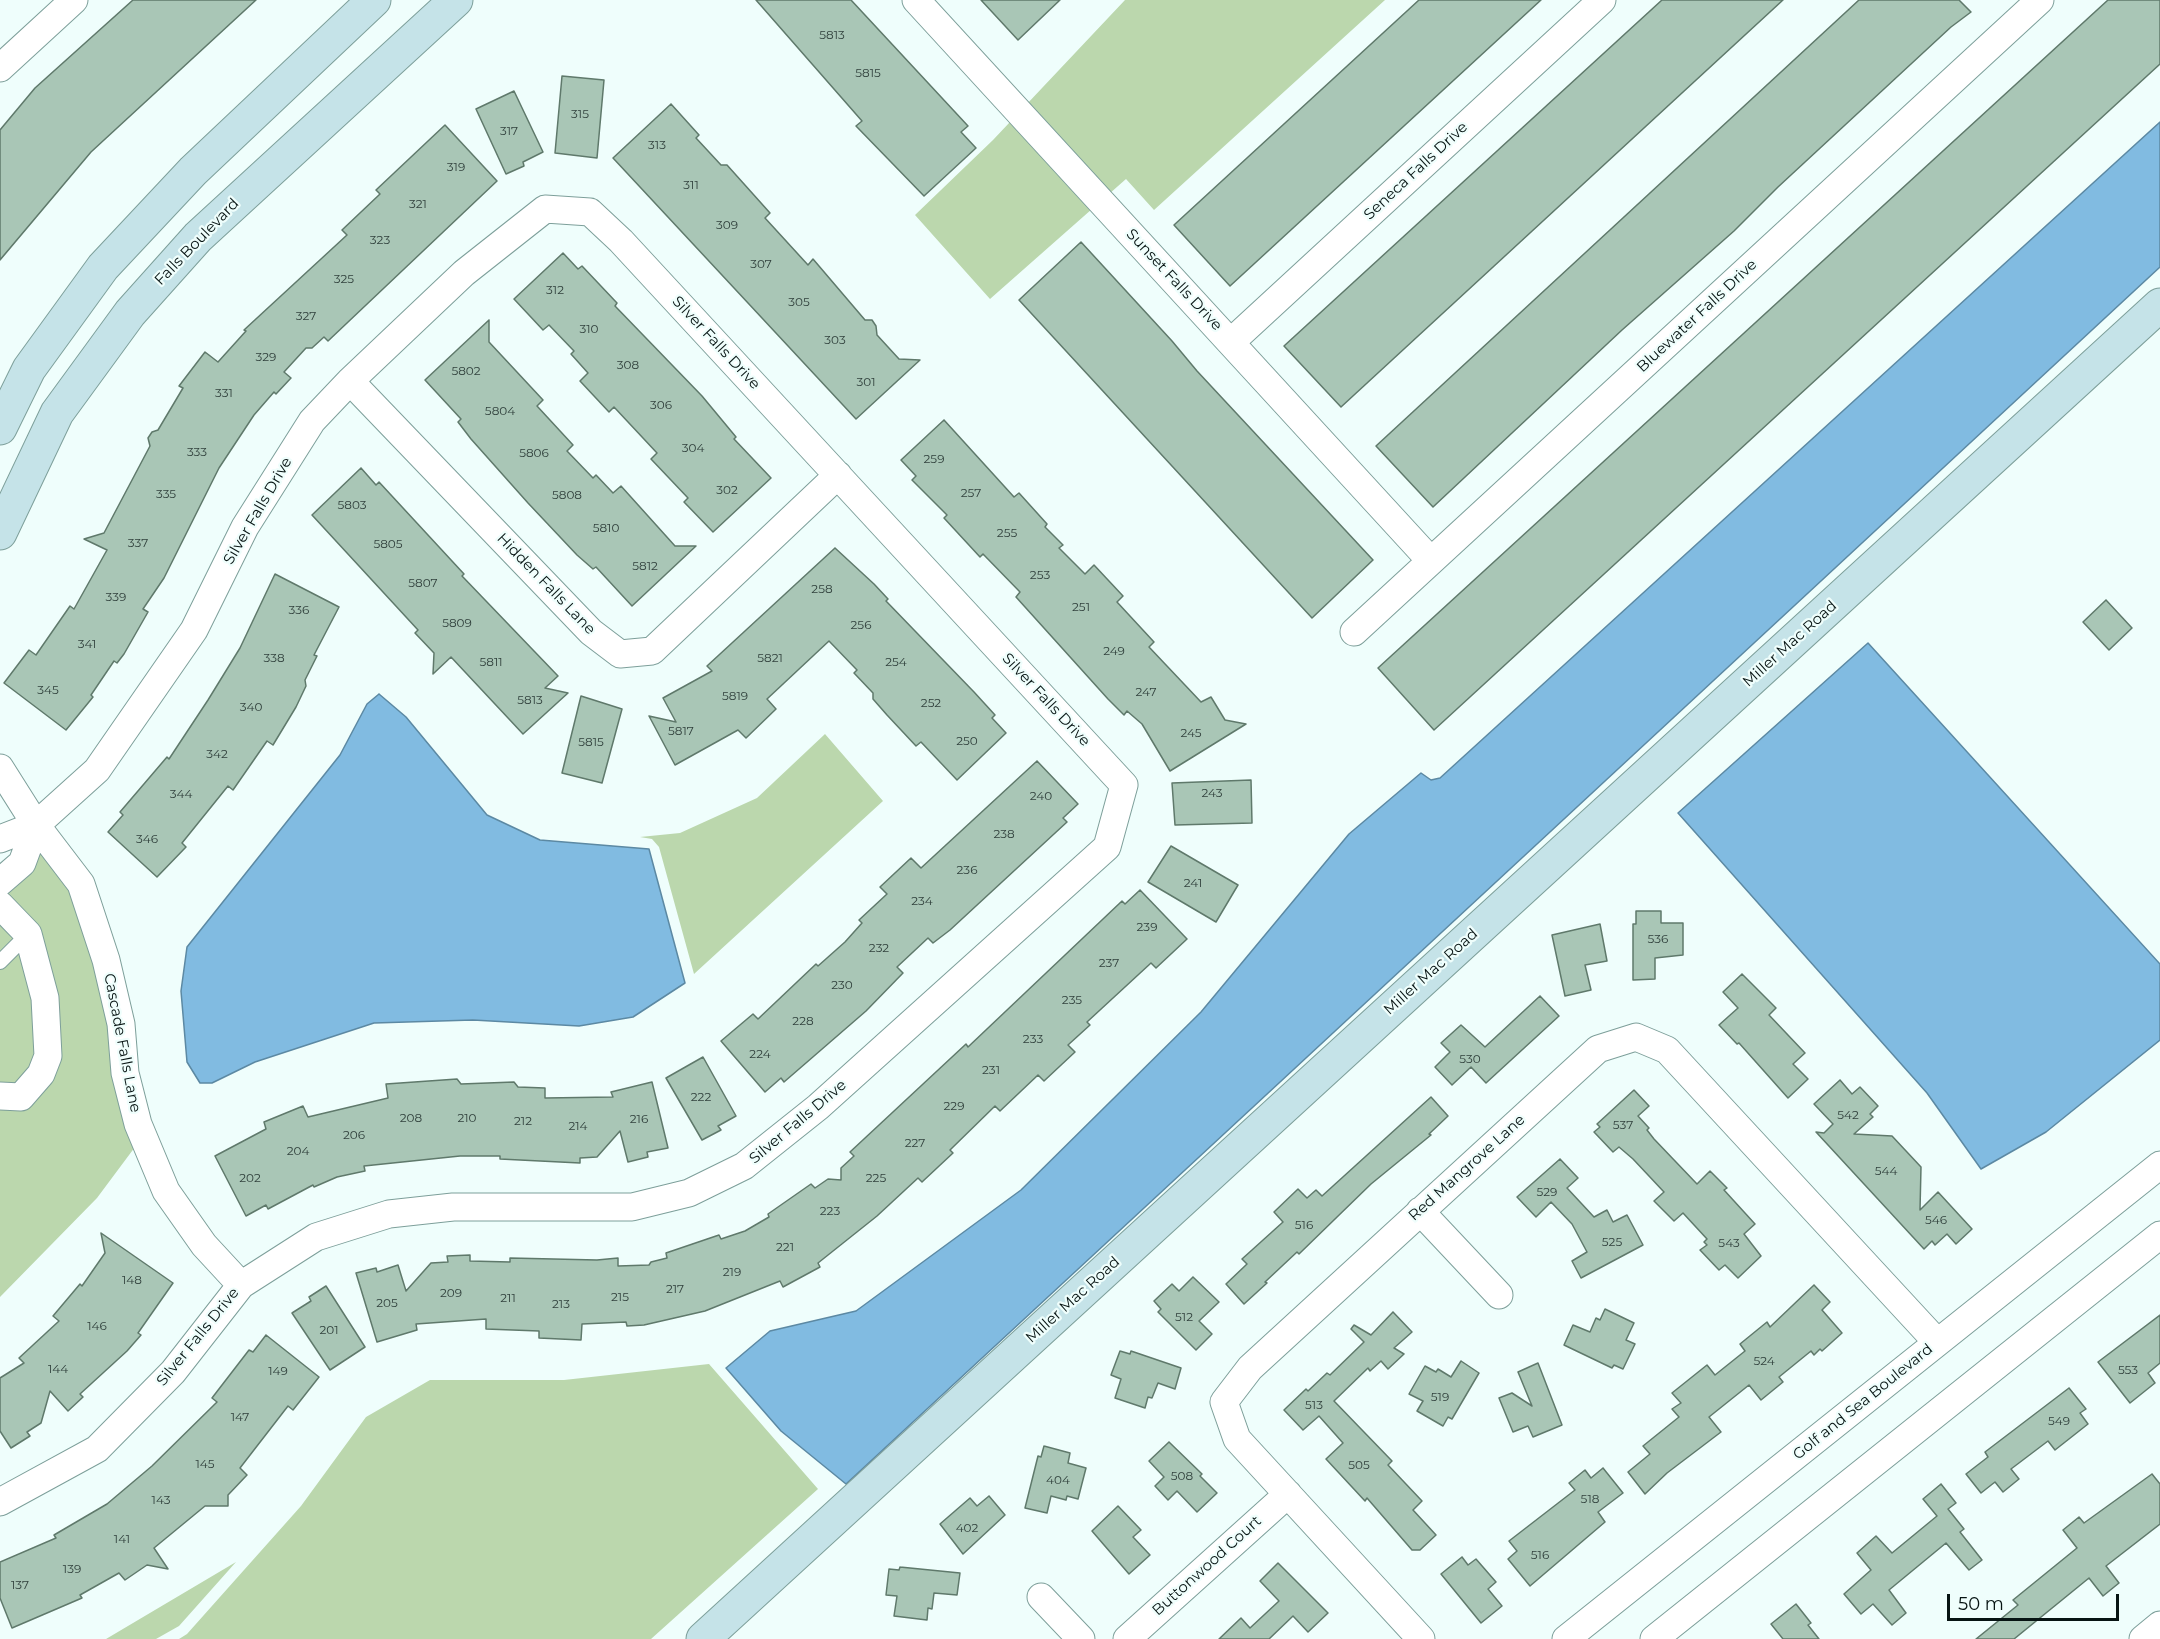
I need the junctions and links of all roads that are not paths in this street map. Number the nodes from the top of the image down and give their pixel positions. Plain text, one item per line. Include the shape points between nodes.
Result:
1 (74, 0) edge
2 (374, 0) edge
3 (456, 0) edge
4 (916, 0) edge
5 (1602, 0) edge
6 (2027, 4) edge
7 (0, 68) edge
8 (2160, 305) edge
9 (1231, 342) junction
10 (350, 381) junction
11 (0, 428) edge
12 (838, 475) junction
13 (0, 533) edge
14 (1431, 561) junction
15 (1354, 632) dead end
16 (0, 768) edge
17 (0, 796) edge
18 (36, 825) junction
19 (0, 839) edge
20 (0, 882) edge
21 (0, 905) edge
22 (28, 934) junction
23 (0, 962) edge
24 (0, 1096) edge
25 (2160, 1165) edge
26 (1420, 1211) junction
27 (2160, 1235) edge
28 (241, 1285) junction
29 (1499, 1295) dead end
30 (1937, 1342) junction
31 (1288, 1494) junction
32 (0, 1502) edge
33 (1041, 1597) dead end
34 (2160, 1625) edge
35 (703, 1639) edge
36 (1081, 1639) edge
37 (1127, 1639) edge
38 (1421, 1639) edge
39 (1566, 1639) edge
40 (1654, 1639) edge
41 (2143, 1639) edge

1 - 7 street
2 - 11 street via 193,171 103,267 28,369
3 - 13 street, Falls Boulevard via 198,237 130,313 57,413
4 - 9 street, Sunset Falls Drive
5 - 9 street, Seneca Falls Drive
6 - 14 street, Bluewater Falls Drive
8 - 35 street, Miller Mac Road
9 - 14 street, Sunset Falls Drive
10 - 12 street, Silver Falls Drive via 464,273 545,208 590,212
10 - 12 street, Hidden Falls Lane via 591,633 620,654 652,651
10 - 18 street, Silver Falls Drive via 312,421 245,527 194,630 147,700 97,770
12 - 28 street, Silver Falls Drive via 1124,785 1107,847 818,1107 744,1166 688,1193 632,1207 453,1207 388,1214 316,1237
14 - 15 street, Bluewater Falls Drive
16 - 18 street, Cascade Falls Lane
17 - 18 street, Cascade Falls Lane
18 - 19 street
18 - 20 street via 22,863
18 - 28 street, Cascade Falls Lane via 81,884 106,960 138,1124 166,1191 204,1245
21 - 22 street
22 - 23 lane
22 - 24 street via 45,998 48,1056 41,1074 21,1097
25 - 30 street, Golf and Sea Boulevard
26 - 29 street
26 - 30 street, Red Mangrove Lane via 1598,1049 1636,1037 1667,1050
26 - 31 street, Red Mangrove Lane via 1250,1368 1224,1402 1237,1439
27 - 40 street
28 - 32 street, Silver Falls Drive via 174,1372 97,1449
30 - 39 street, Golf and Sea Boulevard
31 - 37 street, Buttonwood Court
31 - 38 street, Red Mangrove Lane
33 - 36 street
34 - 41 street

